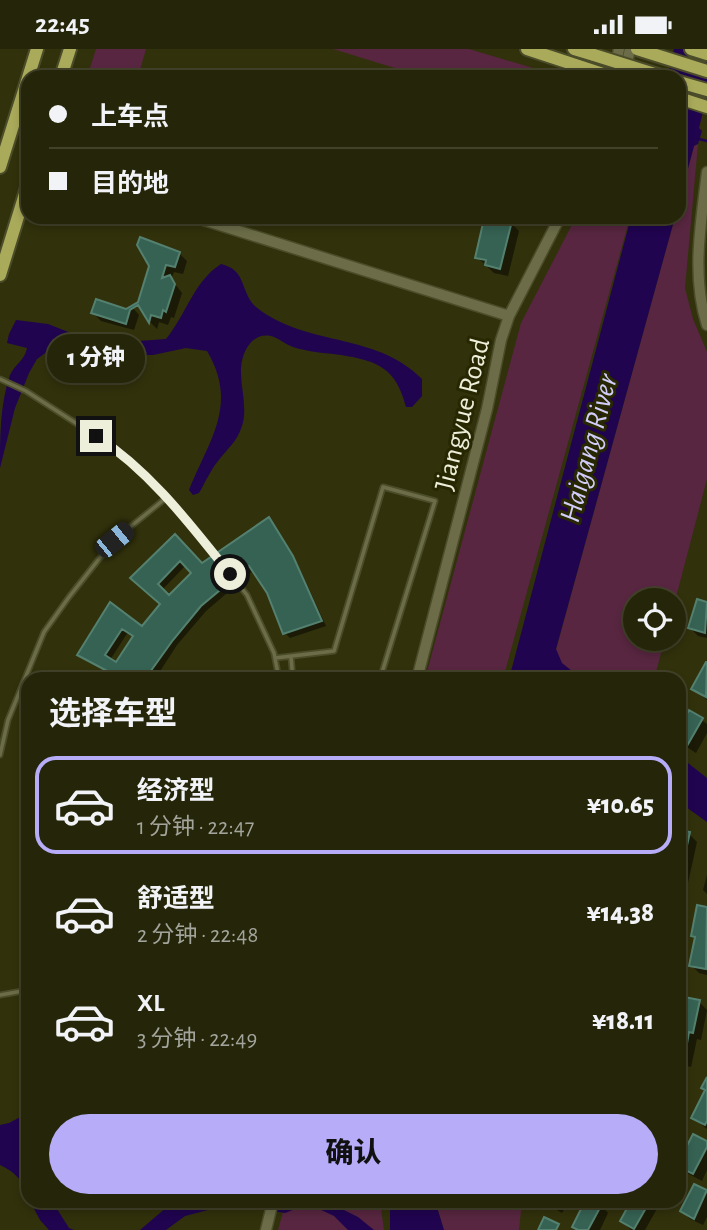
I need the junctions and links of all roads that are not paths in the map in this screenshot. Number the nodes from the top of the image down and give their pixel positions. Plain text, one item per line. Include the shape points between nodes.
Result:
1 (37, 49) edge
2 (70, 49) edge
3 (527, 49) edge
4 (574, 49) edge
5 (619, 49) edge
6 (630, 49) edge
7 (637, 49) edge
8 (691, 49) edge
9 (707, 54) edge
10 (30, 70) edge
11 (63, 70) edge
12 (589, 70) edge
13 (614, 70) edge
14 (626, 70) edge
15 (642, 70) edge
16 (707, 71) edge
17 (686, 84) edge
18 (707, 90) edge
19 (21, 100) edge
20 (686, 100) edge
21 (707, 107) edge
22 (0, 167) edge
23 (707, 172) edge
24 (21, 207) edge
25 (216, 224) edge
26 (556, 224) edge
27 (707, 244) edge
28 (698, 273) junction
29 (0, 275) edge
30 (509, 316) junction
31 (707, 325) edge
32 (1, 379) edge
33 (166, 498) junction
34 (291, 657) junction
35 (275, 659) junction
36 (28, 672) edge
37 (278, 672) edge
38 (292, 672) edge
39 (382, 672) edge
40 (419, 672) edge
41 (21, 688) edge
42 (0, 755) edge
43 (21, 991) edge
44 (0, 995) edge
45 (272, 1208) edge
46 (266, 1230) edge

1 - 10 main road
2 - 11 main road
3 - 12 main road
4 - 15 main road, bridge
5 - 13 street
6 - 14 street
7 - 16 main road
8 - 9 main road
17 - 18 main road
19 - 22 main road
20 - 21 main road
23 - 28 street
24 - 29 main road
25 - 30 street, Jiangyue Road
26 - 30 street
27 - 28 street
28 - 31 street
30 - 40 street, Jiangyue Road
32 - 33 lane via 116,449
33 - 35 lane via 247,595
33 - 36 lane via 114,540 68,597 44,632
34 - 35 lane
34 - 38 lane
34 - 39 lane via 334,651 383,487 435,501
35 - 37 lane
41 - 42 lane
43 - 44 lane
45 - 46 street

